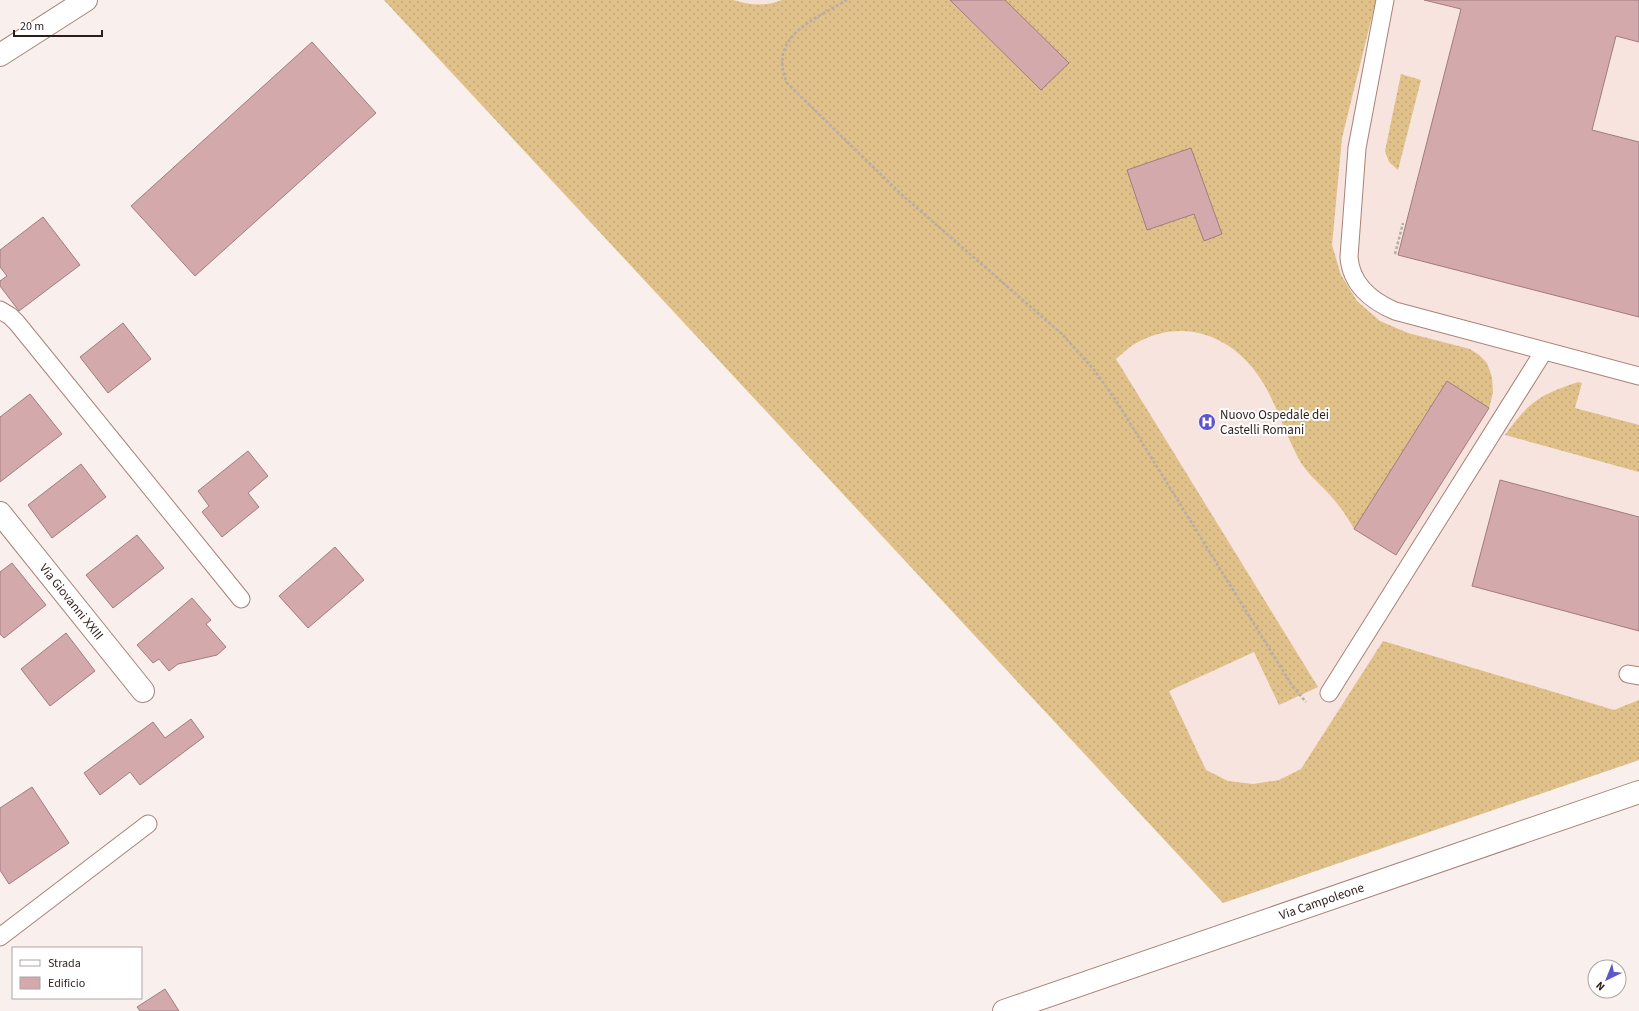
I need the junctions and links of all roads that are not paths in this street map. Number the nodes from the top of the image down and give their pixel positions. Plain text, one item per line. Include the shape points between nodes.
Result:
1 (86, 0) edge
2 (1385, 0) edge
3 (0, 55) edge
4 (0, 310) edge
5 (1544, 351) junction
6 (1639, 376) edge
7 (0, 513) edge
8 (240, 599) dead end
9 (143, 691) dead end
10 (1329, 693) road end
11 (1639, 792) edge
12 (148, 824) dead end
13 (0, 937) edge
14 (1004, 1011) edge

1 - 3 street
2 - 5 lane via 1357,148 1349,257 1352,273 1368,296 1390,309
4 - 8 lane via 17,323
5 - 6 lane
5 - 10 lane
7 - 9 street, Via Giovanni XXIII
11 - 14 street, Via Campoleone
12 - 13 lane

